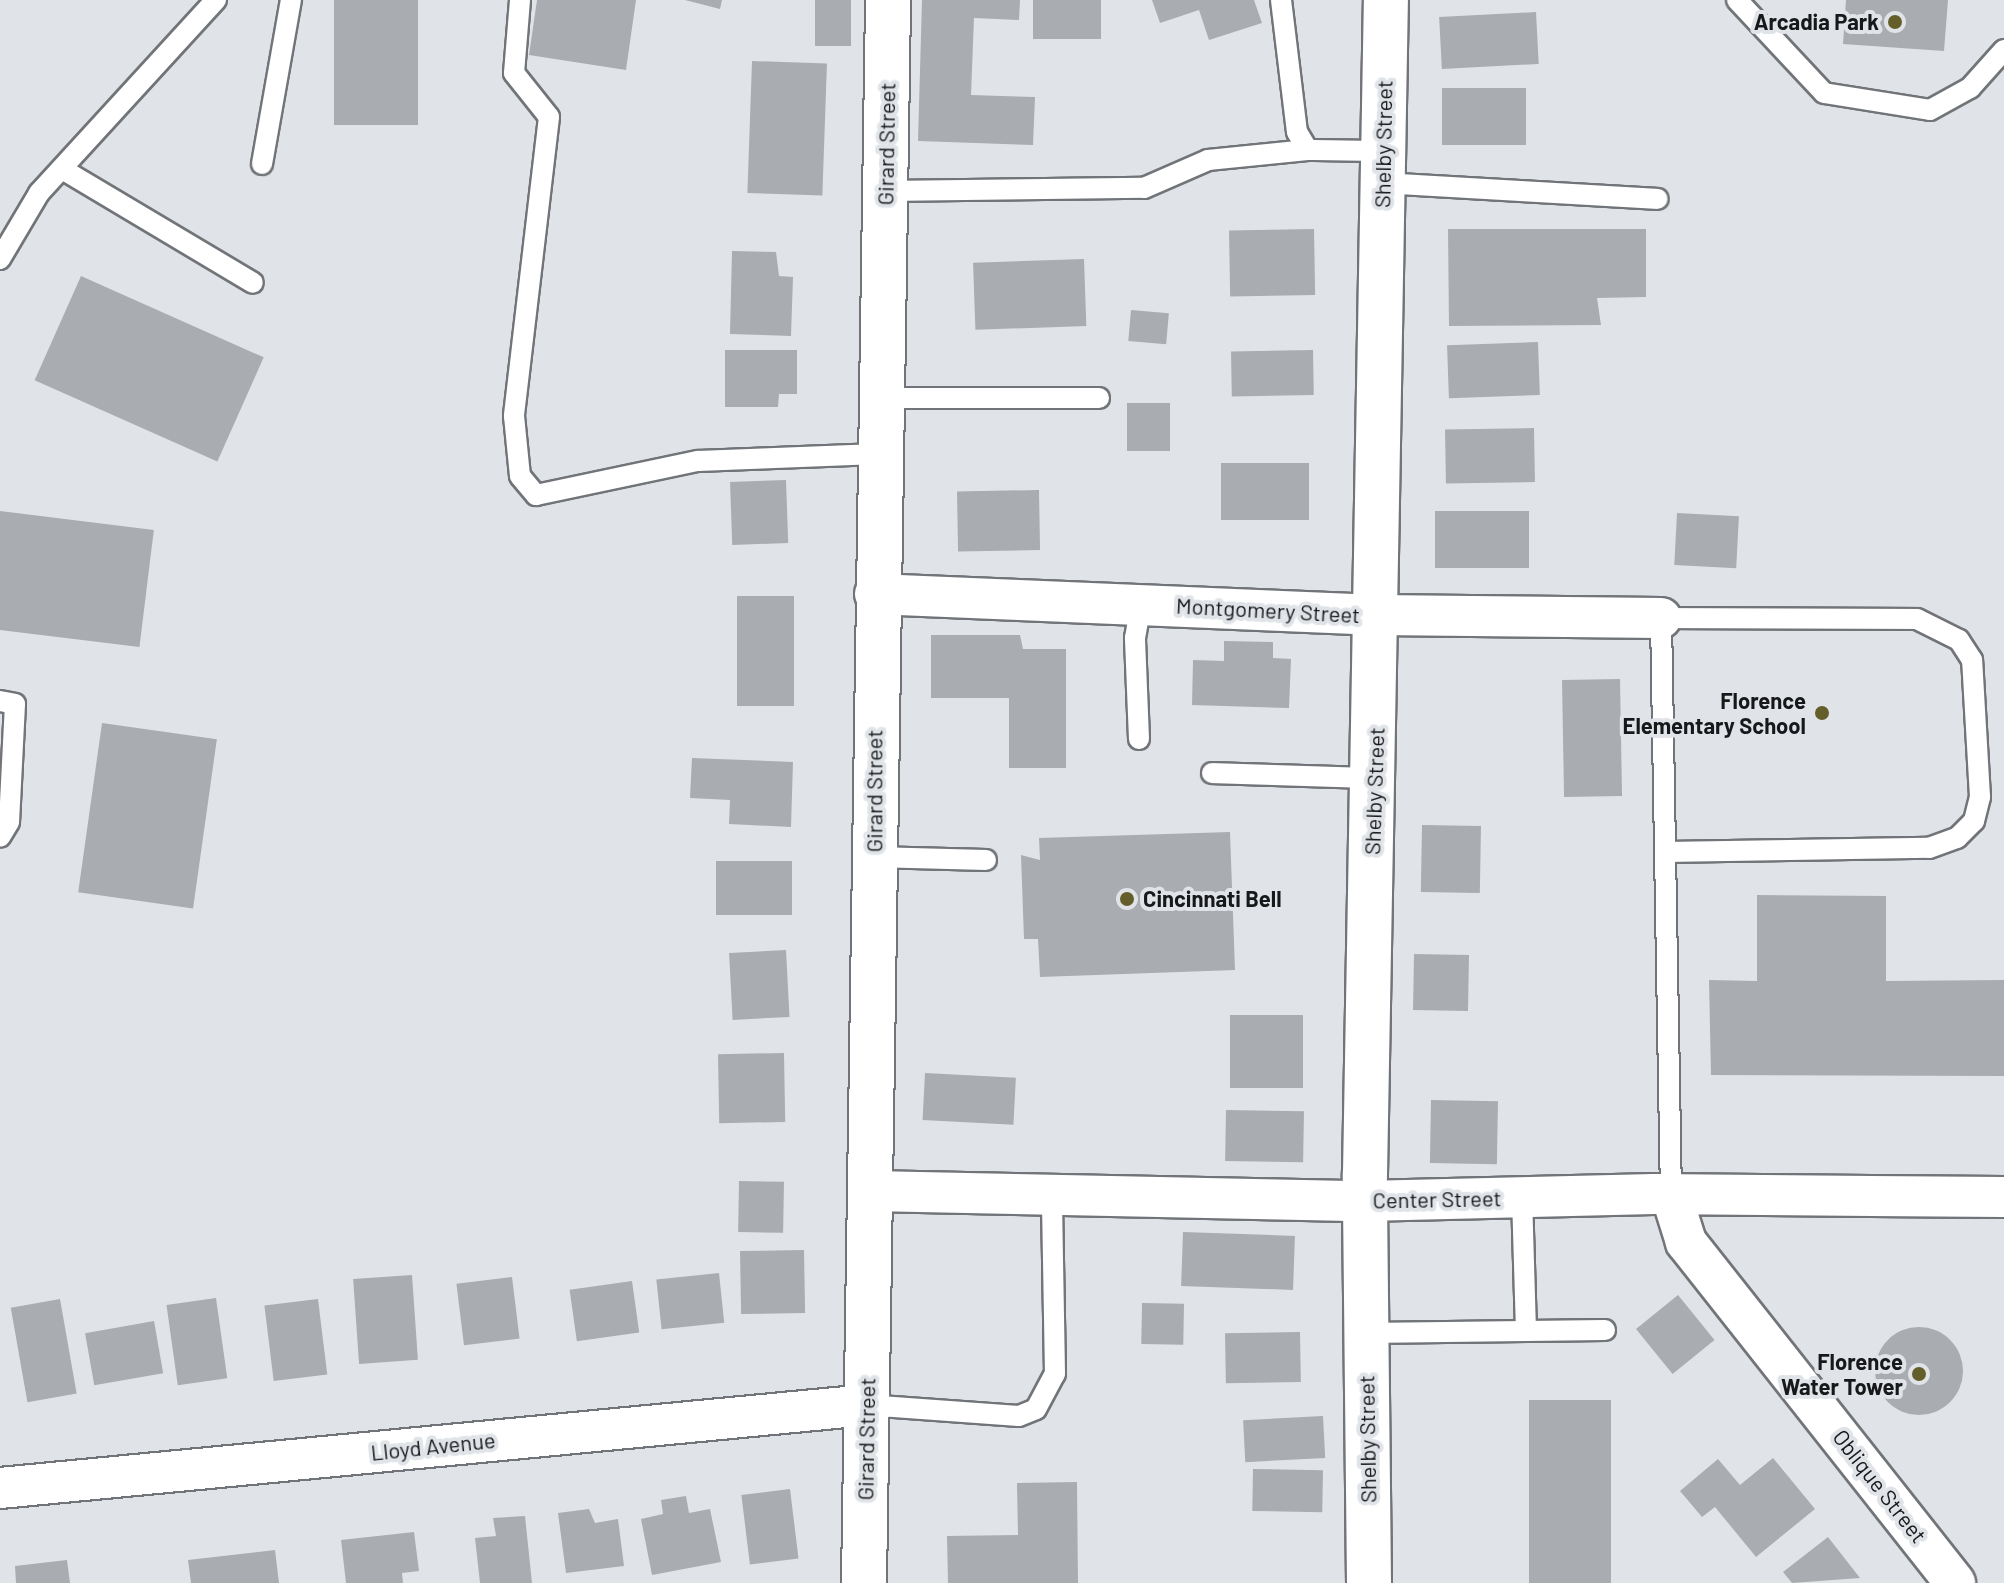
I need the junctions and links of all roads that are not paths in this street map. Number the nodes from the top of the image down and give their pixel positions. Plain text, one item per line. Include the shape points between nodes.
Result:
1 (216, 0) edge
2 (291, 0) edge
3 (520, 0) edge
4 (888, 0) edge
5 (1281, 0) edge
6 (1386, 0) edge
7 (1737, 0) edge
8 (2004, 50) edge
9 (1308, 150) junction
10 (262, 164) dead end
11 (1383, 167) junction
12 (62, 169) junction
13 (885, 191) junction
14 (1658, 199) dead end
15 (0, 259) edge
16 (253, 283) dead end
17 (880, 398) junction
18 (1099, 398) dead end
19 (878, 454) junction
20 (875, 594) junction
21 (1141, 604) junction
22 (1377, 615) junction
23 (1661, 618) junction
24 (0, 701) edge
25 (1139, 739) dead end
26 (1212, 773) dead end
27 (1374, 778) junction
28 (0, 837) edge
29 (1665, 852) junction
30 (874, 857) junction
31 (986, 860) dead end
32 (871, 1191) junction
33 (1671, 1194) junction
34 (1052, 1195) junction
35 (2003, 1195) edge
36 (1522, 1198) junction
37 (1365, 1201) junction
38 (1605, 1330) dead end
39 (1526, 1331) junction
40 (1366, 1333) junction
41 (866, 1405) junction
42 (0, 1488) edge
43 (864, 1583) edge
44 (1369, 1583) edge
45 (1955, 1583) edge

1 - 12 lane
2 - 10 lane
3 - 19 lane via 514,73 549,117 514,416 520,476 536,495 698,461
4 - 13 street, Girard Street
5 - 9 lane via 1297,132
6 - 11 street, Shelby Street
7 - 8 lane via 1824,93 1930,110 1970,88
9 - 11 lane
9 - 13 lane via 1208,160 1144,188
11 - 14 lane
11 - 22 street, Shelby Street
12 - 15 lane via 39,193
12 - 16 lane
13 - 17 street, Girard Street
17 - 18 lane
17 - 19 street, Girard Street
19 - 20 street, Girard Street
20 - 21 street, Montgomery Street
20 - 30 street, Girard Street
21 - 22 street, Montgomery Street
21 - 25 lane via 1135,638
22 - 23 street, Montgomery Street
22 - 27 street, Shelby Street
23 - 29 lane
23 - 29 lane via 1917,619 1938,624 1972,660 1980,797 1966,830 1929,848
24 - 28 lane via 15,704 9,822
26 - 27 lane
27 - 37 street, Shelby Street
29 - 33 lane
30 - 31 lane
30 - 32 street, Girard Street
32 - 34 street, Center Street
32 - 41 street, Girard Street
33 - 35 street, Center Street
33 - 36 street, Center Street
33 - 45 street, Oblique Street via 1686,1242
34 - 37 street, Center Street
34 - 41 lane via 1055,1374 1036,1409 1019,1416
36 - 37 street, Center Street
36 - 39 lane
37 - 40 street, Shelby Street
38 - 39 lane
39 - 40 lane
40 - 44 street, Shelby Street
41 - 42 street, Lloyd Avenue
41 - 43 street, Girard Street

